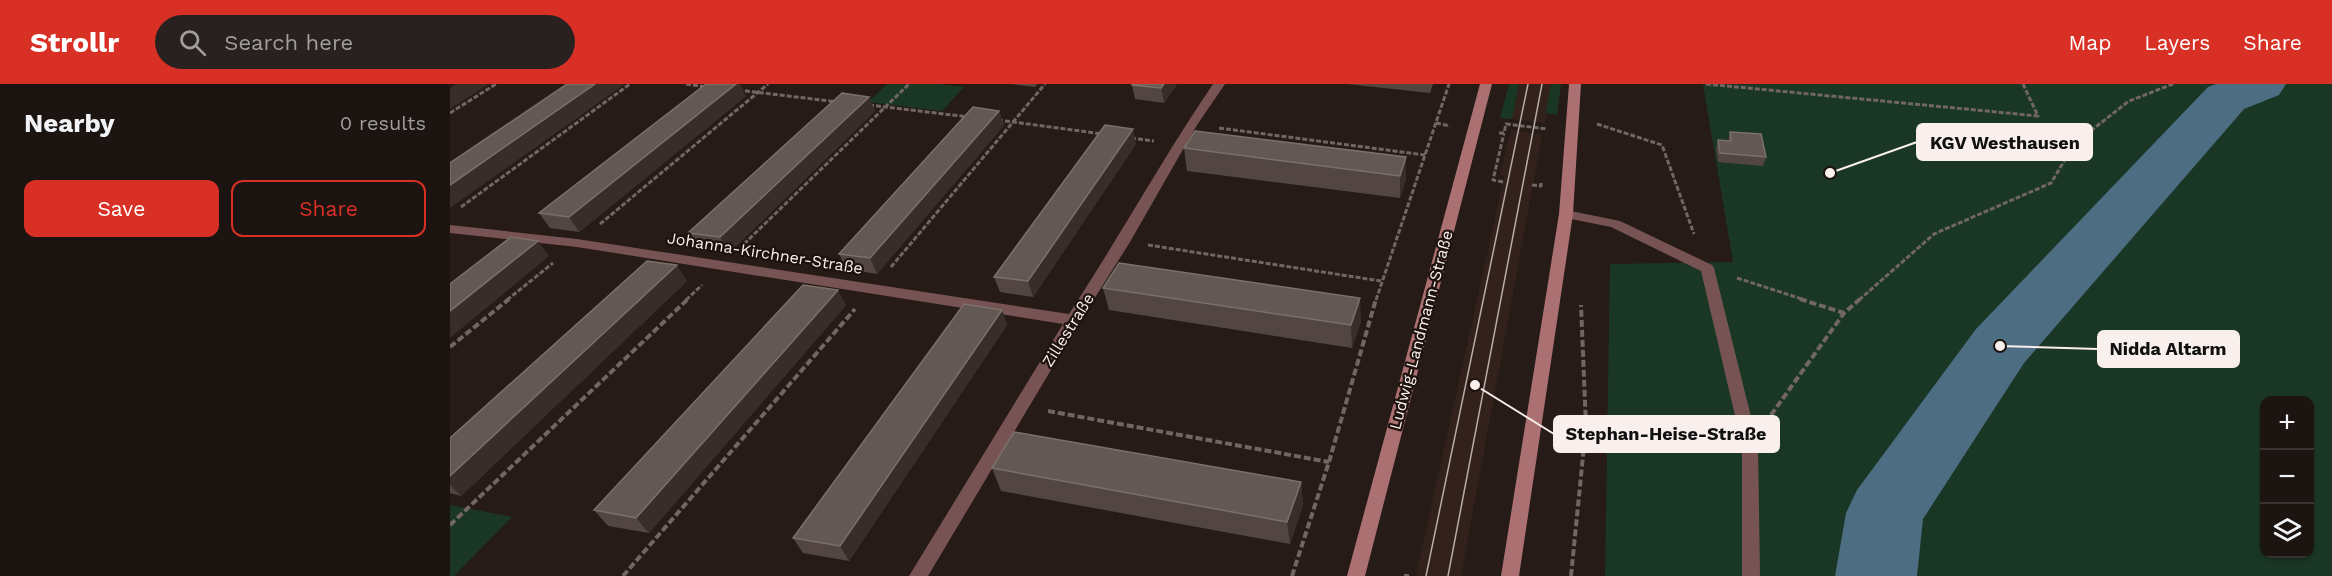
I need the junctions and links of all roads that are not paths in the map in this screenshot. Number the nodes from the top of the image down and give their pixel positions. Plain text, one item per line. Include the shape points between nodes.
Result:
1 (1219, 84) edge
2 (1486, 84) edge
3 (1575, 84) edge
4 (1566, 214) junction
5 (450, 229) edge
6 (1073, 320) junction
7 (918, 576) edge
8 (1356, 576) edge
9 (1510, 576) edge
10 (1751, 576) edge

1 - 6 street, Zillestraße
2 - 8 main road, Ludwig-Landmann-Straße
3 - 4 main road
4 - 9 main road
4 - 10 street via 1615,224 1707,268 1750,445
5 - 6 street, Johanna-Kirchner-Straße via 577,243
6 - 7 street, Zillestraße

